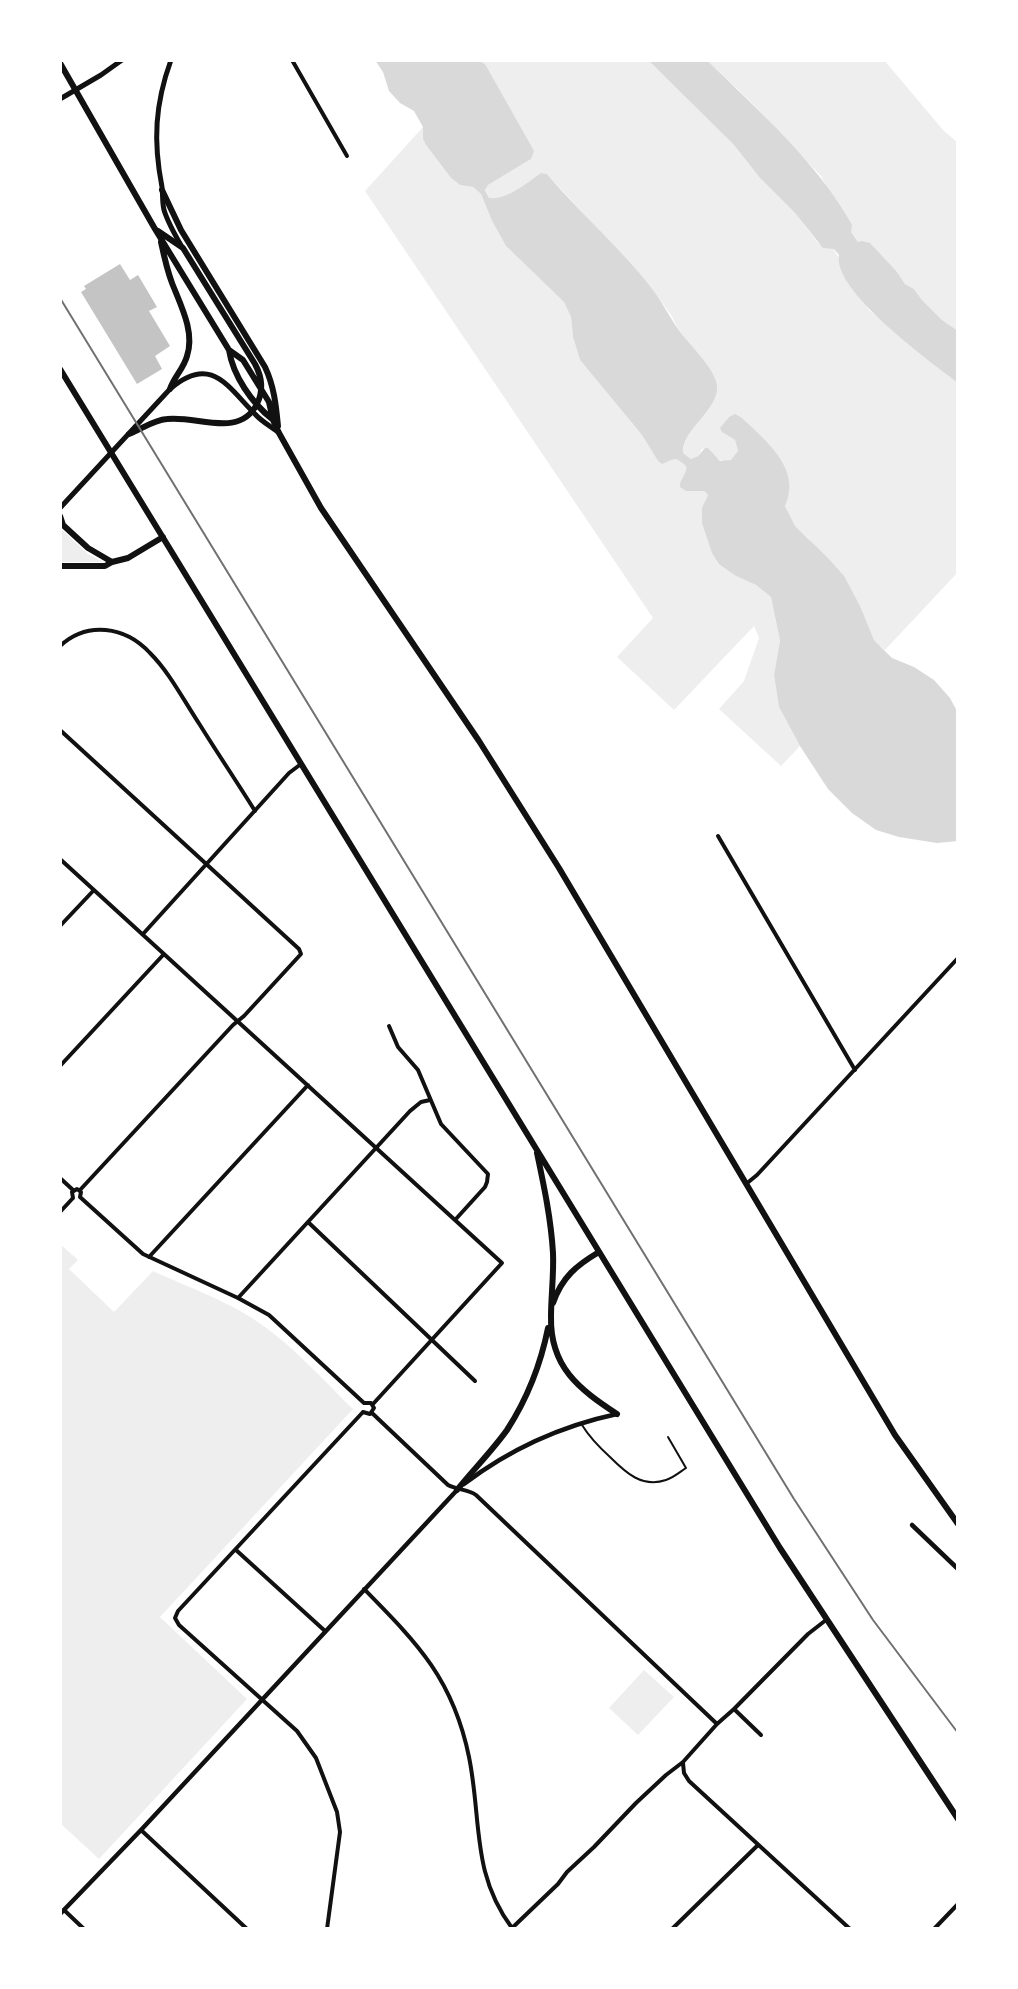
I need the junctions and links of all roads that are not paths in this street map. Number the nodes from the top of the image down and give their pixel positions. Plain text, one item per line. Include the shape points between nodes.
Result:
1 (122, 60) edge
2 (171, 60) edge
3 (292, 60) edge
4 (60, 63) edge
5 (60, 68) edge
6 (66, 74) junction
7 (60, 99) edge
8 (348, 156) dead end
9 (162, 190) junction
10 (157, 231) junction
11 (183, 248) junction
12 (229, 350) junction
13 (60, 369) edge
14 (170, 389) junction
15 (273, 420) junction
16 (279, 433) junction
17 (129, 434) junction
18 (60, 508) edge
19 (60, 516) edge
20 (163, 537) junction
21 (112, 562) junction
22 (60, 566) edge
23 (60, 646) edge
24 (60, 730) edge
25 (302, 763) junction
26 (255, 811) junction
27 (718, 836) dead end
28 (60, 859) edge
29 (206, 865) junction
30 (94, 890) junction
31 (60, 926) edge
32 (143, 934) junction
33 (164, 954) junction
34 (958, 958) edge
35 (238, 1021) junction
36 (389, 1026) dead end
37 (60, 1066) edge
38 (855, 1070) junction
39 (308, 1085) junction
40 (430, 1100) junction
41 (376, 1147) junction
42 (536, 1148) junction
43 (60, 1178) edge
44 (746, 1184) junction
45 (73, 1190) junction
46 (80, 1190) junction
47 (80, 1197) junction
48 (73, 1198) junction
49 (60, 1212) edge
50 (456, 1220) junction
51 (308, 1222) junction
52 (599, 1251) junction
53 (149, 1257) junction
54 (238, 1298) junction
55 (551, 1317) junction
56 (432, 1340) junction
57 (475, 1381) dead end
58 (364, 1403) junction
59 (373, 1404) junction
60 (363, 1412) junction
61 (372, 1413) junction
62 (617, 1414) joint
63 (581, 1423) junction
64 (668, 1437) dead end
65 (457, 1490) junction
66 (958, 1524) edge
67 (912, 1525) dead end
68 (236, 1550) junction
69 (958, 1569) edge
70 (364, 1589) junction
71 (826, 1620) junction
72 (325, 1631) junction
73 (262, 1700) junction
74 (734, 1710) junction
75 (717, 1724) junction
76 (761, 1735) dead end
77 (684, 1762) junction
78 (958, 1819) edge
79 (141, 1830) junction
80 (758, 1845) junction
81 (958, 1904) edge
82 (62, 1912) edge
83 (84, 1929) edge
84 (246, 1929) edge
85 (327, 1929) edge
86 (512, 1929) edge
87 (672, 1929) edge
88 (850, 1929) edge
89 (934, 1929) edge

1 - 7 main road
2 - 9 main road via 156,131
3 - 8 street
4 - 6 main road
5 - 6 main road
6 - 10 main road
9 - 11 main road via 165,212
9 - 16 main road via 181,230 272,381
10 - 11 main road
10 - 12 main road
10 - 14 main road via 190,338 186,360
11 - 17 main road via 255,364 262,384 258,401 250,413 236,422 168,418
12 - 15 main road via 232,366 259,409
12 - 15 main road via 243,360 269,402
13 - 20 main road
14 - 16 main road via 197,374 207,373 222,380 254,414
14 - 17 main road
15 - 16 main road
16 - 44 main road via 321,508 526,814
17 - 18 main road
19 - 21 main road via 63,525 88,548
20 - 21 main road via 128,558
20 - 25 main road
21 - 22 main road via 105,566
23 - 26 street via 74,635 99,629 118,632 144,647 163,669
24 - 29 street
25 - 26 street
25 - 42 main road
26 - 29 street
27 - 38 street
28 - 30 street
29 - 32 street
29 - 35 street via 301,954
30 - 31 street
30 - 32 street
32 - 33 street
33 - 35 street
33 - 37 street
34 - 38 street
35 - 39 street
35 - 46 street
36 - 40 street via 398,1047 418,1070
38 - 44 street
39 - 41 street
39 - 53 street
40 - 41 street via 416,1106
40 - 50 street via 446,1131 488,1174 485,1187
41 - 50 street
41 - 51 street
42 - 52 main road
42 - 55 main road via 553,1254
43 - 45 street
44 - 66 main road via 895,1435
45 - 46 street
45 - 48 street
46 - 47 street
47 - 48 street
47 - 53 street
48 - 49 street
50 - 56 street via 502,1263
51 - 54 street
51 - 56 street
52 - 55 main road via 565,1279
52 - 71 main road
53 - 54 street
54 - 58 street via 277,1322
55 - 62 main road via 552,1341 565,1370 587,1394
55 - 65 main road via 535,1374 515,1416
56 - 57 street
56 - 59 street
58 - 59 street
58 - 60 street
59 - 61 street
60 - 61 street
60 - 68 street
61 - 65 street
62 - 63 street
63 - 64 lane via 589,1437 628,1475 643,1481 667,1480 686,1468
63 - 65 street via 519,1449
65 - 70 street
65 - 75 street via 476,1495
67 - 69 street
68 - 72 street
68 - 73 street via 174,1618
70 - 72 street
70 - 86 street via 424,1654 450,1698 469,1759 486,1880
71 - 74 street
71 - 78 main road
72 - 73 street
73 - 79 street
73 - 85 street via 312,1750 337,1812 339,1843
74 - 75 street
74 - 76 street
75 - 77 street
77 - 80 street via 689,1781
77 - 86 street via 636,1803
79 - 82 street
79 - 84 street
80 - 87 street
80 - 88 street
81 - 89 street
82 - 83 street

